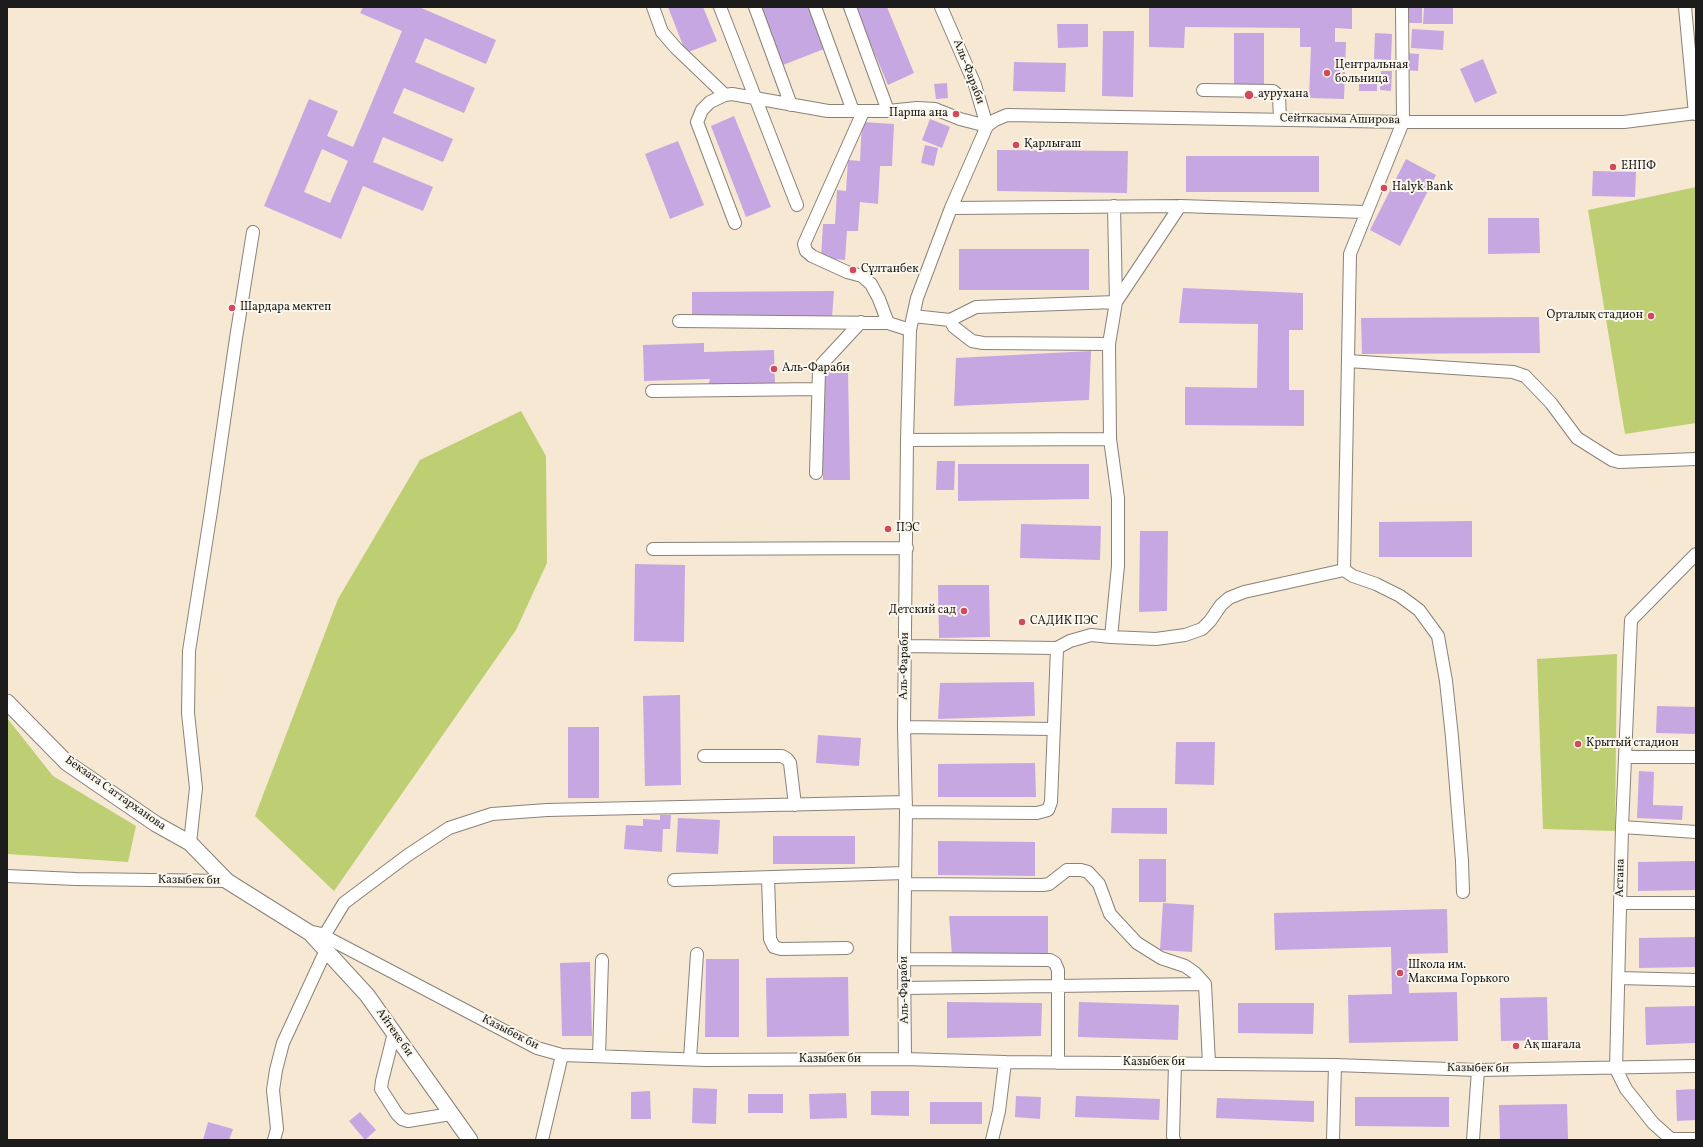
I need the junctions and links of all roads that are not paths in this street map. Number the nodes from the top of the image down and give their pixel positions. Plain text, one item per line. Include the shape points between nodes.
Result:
1 (653, 7) edge
2 (720, 7) edge
3 (755, 7) edge
4 (815, 7) edge
5 (850, 7) edge
6 (942, 7) edge
7 (1402, 7) edge
8 (1685, 7) edge
9 (1694, 77) edge
10 (1203, 90) dead end
11 (725, 95) junction
12 (756, 98) junction
13 (791, 105) junction
14 (888, 111) junction
15 (858, 112) junction
16 (1696, 113) edge
17 (1280, 120) junction
18 (1403, 122) junction
19 (987, 126) junction
20 (797, 204) dead end
21 (1114, 206) junction
22 (1180, 206) junction
23 (951, 208) junction
24 (1365, 212) junction
25 (735, 223) dead end
26 (253, 232) dead end
27 (1116, 302) junction
28 (913, 316) junction
29 (950, 320) junction
30 (679, 321) dead end
31 (861, 322) junction
32 (888, 323) junction
33 (910, 330) junction
34 (1109, 344) junction
35 (1348, 361) junction
36 (818, 389) junction
37 (652, 391) dead end
38 (1110, 439) junction
39 (907, 440) junction
40 (1696, 458) edge
41 (816, 473) dead end
42 (907, 548) junction
43 (653, 549) dead end
44 (1696, 554) edge
45 (1344, 570) junction
46 (1111, 637) junction
47 (905, 646) junction
48 (1057, 648) junction
49 (7, 702) edge
50 (904, 727) junction
51 (1054, 729) junction
52 (704, 756) dead end
53 (1626, 757) junction
54 (1696, 757) edge
55 (794, 805) junction
56 (906, 807) junction
57 (1622, 827) junction
58 (1696, 832) edge
59 (190, 843) junction
60 (7, 876) edge
61 (768, 878) junction
62 (905, 878) junction
63 (674, 880) dead end
64 (227, 881) junction
65 (1462, 892) dead end
66 (1621, 903) junction
67 (1696, 903) edge
68 (320, 940) junction
69 (847, 948) dead end
70 (697, 954) dead end
71 (904, 959) junction
72 (602, 960) dead end
73 (1619, 978) junction
74 (1696, 980) edge
75 (1205, 984) junction
76 (1058, 987) junction
77 (904, 988) junction
78 (394, 1033) junction
79 (562, 1055) junction
80 (598, 1056) junction
81 (690, 1059) junction
82 (905, 1060) junction
83 (1005, 1062) junction
84 (1058, 1062) junction
85 (1209, 1063) junction
86 (1174, 1064) junction
87 (1335, 1065) junction
88 (1696, 1066) edge
89 (1616, 1069) junction
90 (1478, 1070) junction
91 (451, 1114) junction
92 (1672, 1139) edge
93 (1696, 1139) edge
94 (274, 1140) edge
95 (470, 1140) edge
96 (542, 1140) edge
97 (992, 1140) edge
98 (1174, 1140) edge
99 (1333, 1140) edge
100 (1473, 1140) edge

1 - 11 street via 662,32
2 - 12 street
3 - 13 street
4 - 15 street
5 - 14 street
6 - 19 street, Аль-Фараби via 975,85
7 - 18 street
8 - 9 street
9 - 16 street
10 - 17 street via 1273,91 1279,96
11 - 12 street
11 - 25 street via 710,102 702,110 698,122
12 - 13 street
12 - 20 street
13 - 15 street via 828,111
14 - 15 street
14 - 19 street via 917,108 935,110
15 - 32 street via 804,244 806,251 812,256 862,276 871,284
16 - 18 street, Сейткасыма Аширова via 1624,122
17 - 18 street, Сейткасыма Аширова
17 - 19 street, Сейткасыма Аширова via 1007,115
18 - 24 street
19 - 23 street, Аль-Фараби
21 - 22 street
21 - 23 street
21 - 27 street
22 - 24 street
22 - 27 street
23 - 28 street, Аль-Фараби via 917,298
24 - 35 street via 1350,254
26 - 59 street via 189,651 188,713 196,788
27 - 29 street via 976,307
27 - 34 street
28 - 29 street
28 - 33 street, Аль-Фараби
29 - 34 street via 954,327 972,341 983,343
30 - 31 street
31 - 32 street
31 - 36 street via 822,364 818,371
32 - 33 street
33 - 39 street, Аль-Фараби
34 - 38 street
35 - 40 street via 1513,372 1524,376 1551,403 1577,438 1612,460 1619,462
35 - 45 street
36 - 37 street
36 - 41 street
38 - 39 street
38 - 46 street via 1118,498 1118,566
39 - 42 street, Аль-Фараби
42 - 43 street
42 - 47 street, Аль-Фараби
44 - 53 street, Астана via 1631,620
45 - 46 street via 1244,592 1229,598 1202,629 1185,635 1156,638
45 - 65 street via 1400,596 1419,610 1438,636 1452,736
46 - 48 street via 1085,636
47 - 48 street
47 - 50 street, Аль-Фараби
48 - 51 street
49 - 59 street, Бекзата Саттарханова via 67,763 156,824
50 - 51 street
50 - 56 street, Аль-Фараби
51 - 56 street via 1051,802 1048,810 1037,813
52 - 55 street via 782,756 790,763
53 - 54 street
53 - 57 street, Астана
55 - 56 street
55 - 68 street via 547,810 492,814 449,828 403,859 344,903
56 - 62 street, Аль-Фараби
57 - 58 street
57 - 66 street, Астана
59 - 64 street, Бекзата Саттарханова
60 - 64 street, Казыбек би
61 - 62 street
61 - 63 street
61 - 69 street via 770,939 774,947 781,950
62 - 71 street, Аль-Фараби
62 - 75 street via 1043,885 1049,884 1067,870 1088,872 1099,884 1110,914 1137,943 1161,958 1185,966
64 - 68 street, Казыбек би
66 - 67 street
66 - 73 street, Астана
68 - 78 street, Айтеке би via 367,994
68 - 79 street, Казыбек би via 537,1048
68 - 94 street via 283,1043 276,1070 273,1090 277,1129
70 - 81 street
71 - 76 street via 1050,960 1055,963 1058,970
71 - 77 street, Аль-Фараби
72 - 80 street
73 - 74 street
73 - 89 street, Астана
75 - 76 street
75 - 85 street
76 - 77 street
76 - 84 street
77 - 82 street, Аль-Фараби
78 - 91 street, Айтеке би
78 - 91 street via 381,1089 397,1114 408,1121
79 - 80 street, Казыбек би
79 - 96 street
80 - 81 street, Казыбек би
81 - 82 street, Казыбек би
82 - 83 street, Казыбек би
83 - 84 street, Казыбек би
83 - 97 street via 999,1111
84 - 86 street, Казыбек би
85 - 86 street, Казыбек би
85 - 87 street, Казыбек би
86 - 98 street
87 - 90 street, Казыбек би
87 - 99 street
88 - 89 street, Казыбек би
89 - 90 street, Казыбек би
89 - 92 street via 1626,1089 1653,1123
90 - 100 street
91 - 95 street, Айтеке би
92 - 93 street

